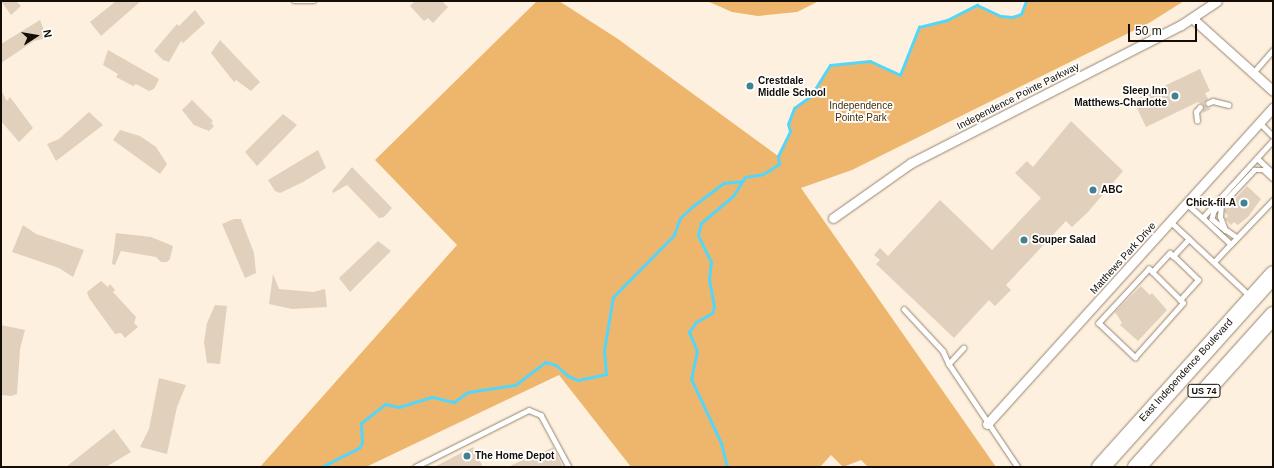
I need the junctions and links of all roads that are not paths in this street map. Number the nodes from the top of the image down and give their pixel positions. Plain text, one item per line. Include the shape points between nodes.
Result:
1 (294, 1) edge
2 (314, 1) edge
3 (1217, 1) edge
4 (1192, 18) junction
5 (1273, 50) edge
6 (1253, 73) junction
7 (1273, 91) edge
8 (1208, 103) dead end
9 (1229, 105) dead end
10 (1200, 107) dead end
11 (1273, 107) edge
12 (1197, 121) dead end
13 (1260, 122) junction
14 (1273, 136) edge
15 (1273, 141) edge
16 (1257, 158) junction
17 (1273, 173) edge
18 (1273, 178) edge
19 (1273, 200) edge
20 (1187, 204) junction
21 (1221, 205) junction
22 (833, 218) dead end
23 (1203, 218) junction
24 (1171, 222) junction
25 (1225, 230) junction
26 (1237, 238) junction
27 (1189, 239) junction
28 (1232, 244) junction
29 (1173, 256) junction
30 (1214, 262) junction
31 (1152, 272) junction
32 (1273, 274) edge
33 (1252, 297) junction
34 (1180, 300) junction
35 (904, 309) dead end
36 (1273, 315) edge
37 (964, 348) dead end
38 (949, 364) junction
39 (987, 424) junction
40 (415, 467) edge
41 (569, 467) edge
42 (1018, 467) edge
43 (1100, 467) edge
44 (1137, 467) edge

1 - 2 lane
3 - 4 street, Independence Pointe Parkway
4 - 6 street
4 - 22 street, Independence Pointe Parkway via 911,163
5 - 6 lane
6 - 7 street
8 - 9 lane via 1213,101
10 - 12 lane via 1196,112
11 - 13 street, Matthews Park Drive
13 - 14 lane
13 - 20 street, Matthews Park Drive
15 - 16 lane
16 - 17 lane
16 - 23 lane
18 - 21 lane via 1264,170 1254,170
19 - 26 lane
20 - 23 lane
20 - 24 street, Matthews Park Drive
21 - 25 lane via 1220,217
21 - 25 lane via 1214,211 1212,219
23 - 28 lane
24 - 27 lane
24 - 39 street, Matthews Park Drive
25 - 26 lane
26 - 28 lane
27 - 29 lane
27 - 30 lane
28 - 30 lane
29 - 31 lane via 1170,253
29 - 34 lane via 1198,280
30 - 33 lane
31 - 34 lane
31 - 34 lane via 1149,269 1099,323 1135,357 1183,303
32 - 33 highway, East Independence Boulevard / US 74
33 - 43 highway, East Independence Boulevard / US 74
35 - 38 lane via 943,351
36 - 44 highway, US 74
37 - 38 lane
38 - 39 lane
39 - 42 lane
40 - 41 lane via 529,410 541,415

